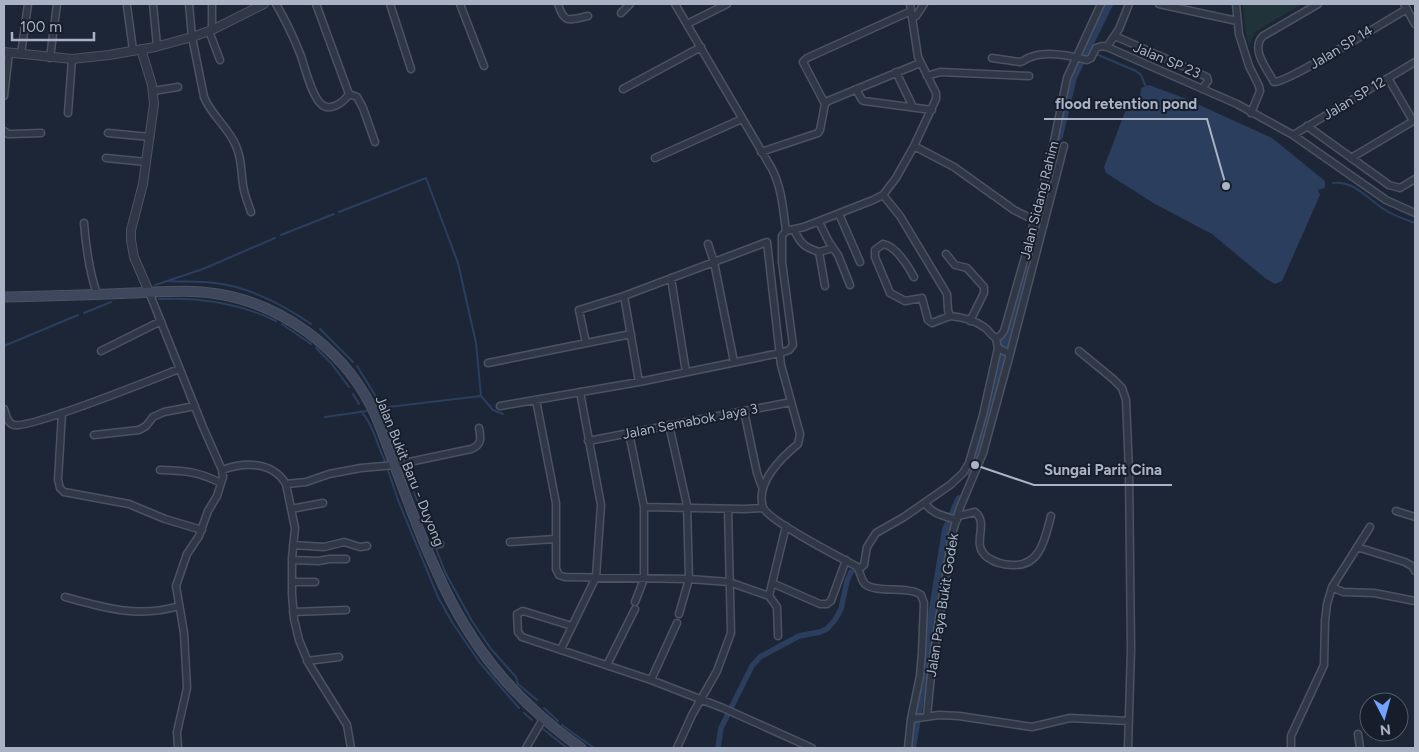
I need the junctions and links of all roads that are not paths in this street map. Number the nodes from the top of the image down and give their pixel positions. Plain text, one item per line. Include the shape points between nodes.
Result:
1 (28, 4) edge
2 (57, 4) edge
3 (153, 4) edge
4 (189, 4) edge
5 (212, 4) edge
6 (276, 4) edge
7 (316, 4) edge
8 (390, 4) edge
9 (460, 4) edge
10 (558, 4) edge
11 (630, 4) edge
12 (675, 4) edge
13 (727, 4) edge
14 (910, 4) edge
15 (1101, 4) edge
16 (1129, 4) edge
17 (1159, 4) edge
18 (1236, 4) edge
19 (1318, 4) edge
20 (260, 5) edge
21 (921, 5) edge
22 (127, 6) dead end
23 (1406, 6) edge
24 (621, 14) dead end
25 (912, 15) junction
26 (588, 16) dead end
27 (1237, 21) junction
28 (687, 24) junction
29 (1415, 24) edge
30 (210, 30) junction
31 (1115, 36) junction
32 (192, 37) junction
33 (157, 46) junction
34 (701, 48) junction
35 (1107, 48) junction
36 (137, 50) junction
37 (6, 53) edge
38 (21, 54) junction
39 (50, 58) junction
40 (992, 58) dead end
41 (1080, 58) junction
42 (72, 59) junction
43 (220, 60) dead end
44 (1415, 62) edge
45 (920, 63) junction
46 (484, 66) dead end
47 (411, 69) dead end
48 (896, 72) junction
49 (927, 76) junction
50 (1029, 76) dead end
51 (1388, 78) junction
52 (178, 87) dead end
53 (622, 89) dead end
54 (856, 89) junction
55 (1202, 89) junction
56 (153, 91) junction
57 (349, 94) junction
58 (4, 96) edge
59 (825, 104) junction
60 (913, 107) junction
61 (932, 110) junction
62 (68, 113) dead end
63 (1251, 113) junction
64 (742, 119) junction
65 (1414, 120) edge
66 (1307, 126) junction
67 (4, 131) edge
68 (41, 133) dead end
69 (108, 133) dead end
70 (1293, 135) junction
71 (150, 137) junction
72 (375, 142) dead end
73 (914, 146) junction
74 (1064, 146) dead end
75 (761, 152) junction
76 (106, 158) dead end
77 (655, 158) dead end
78 (1351, 158) junction
79 (146, 162) junction
80 (1415, 179) edge
81 (884, 195) junction
82 (251, 212) dead end
83 (839, 214) junction
84 (1415, 214) edge
85 (1035, 215) junction
86 (819, 222) junction
87 (84, 223) dead end
88 (794, 230) junction
89 (786, 231) junction
90 (708, 244) dead end
91 (832, 248) junction
92 (819, 252) junction
93 (946, 254) dead end
94 (714, 262) junction
95 (860, 262) dead end
96 (914, 277) dead end
97 (671, 278) junction
98 (850, 285) dead end
99 (825, 286) dead end
100 (149, 292) junction
101 (97, 294) junction
102 (624, 296) junction
103 (4, 297) edge
104 (950, 316) junction
105 (970, 320) junction
106 (161, 321) junction
107 (631, 334) junction
108 (586, 343) junction
109 (997, 343) junction
110 (1079, 350) dead end
111 (101, 351) dead end
112 (780, 353) junction
113 (1009, 353) junction
114 (734, 362) junction
115 (488, 363) dead end
116 (179, 369) junction
117 (686, 372) junction
118 (639, 382) junction
119 (580, 392) junction
120 (536, 400) junction
121 (791, 402) junction
122 (195, 406) junction
123 (500, 406) dead end
124 (4, 409) edge
125 (744, 411) junction
126 (62, 413) junction
127 (669, 426) junction
128 (478, 428) dead end
129 (629, 433) junction
130 (94, 435) dead end
131 (588, 441) junction
132 (395, 465) junction
133 (160, 470) dead end
134 (222, 470) junction
135 (221, 483) junction
136 (286, 484) junction
137 (762, 487) junction
138 (324, 503) dead end
139 (926, 505) junction
140 (644, 507) junction
141 (687, 508) junction
142 (763, 508) junction
143 (291, 509) junction
144 (728, 509) junction
145 (1396, 511) dead end
146 (1051, 516) dead end
147 (954, 518) junction
148 (1415, 518) edge
149 (786, 526) junction
150 (1370, 527) dead end
151 (202, 530) junction
152 (555, 539) junction
153 (510, 542) dead end
154 (293, 545) junction
155 (367, 546) dead end
156 (1357, 547) junction
157 (346, 559) dead end
158 (292, 560) junction
159 (846, 560) junction
160 (859, 569) junction
161 (1415, 570) edge
162 (596, 577) junction
163 (644, 579) junction
164 (690, 579) junction
165 (292, 582) junction
166 (315, 582) dead end
167 (730, 582) junction
168 (772, 583) junction
169 (1332, 587) junction
170 (769, 596) junction
171 (65, 597) dead end
172 (1415, 601) edge
173 (179, 606) junction
174 (346, 610) dead end
175 (293, 612) junction
176 (679, 614) dead end
177 (677, 623) dead end
178 (572, 626) junction
179 (778, 636) dead end
180 (561, 649) junction
181 (339, 657) dead end
182 (307, 661) junction
183 (607, 665) junction
184 (651, 680) junction
185 (701, 700) junction
186 (925, 717) junction
187 (542, 719) junction
188 (913, 719) junction
189 (1129, 721) junction
190 (1358, 734) dead end
191 (178, 748) edge
192 (351, 748) edge
193 (526, 748) edge
194 (581, 748) edge
195 (677, 748) edge
196 (812, 748) edge
197 (908, 748) edge
198 (1128, 748) edge
199 (1290, 748) edge
200 (1360, 748) edge

1 - 38 street
2 - 39 street
3 - 33 street
4 - 32 street
5 - 30 street
6 - 57 street via 320,102 336,106
7 - 57 street
8 - 47 street
9 - 46 street
10 - 26 street via 565,19
11 - 24 street
12 - 28 street
13 - 28 street
14 - 25 street
15 - 41 street, Jalan Sidang Rahim
16 - 31 street
17 - 27 street
18 - 27 street
19 - 23 street, Jalan SP 14 via 1263,36 1258,43 1257,51 1274,82 1302,70
20 - 30 street
21 - 25 street via 916,16
22 - 36 street
23 - 29 street
25 - 45 street
25 - 59 street via 803,62
27 - 63 street via 1249,66 1260,91
28 - 34 street
30 - 32 street
30 - 43 street
31 - 35 street
31 - 55 street, Jalan SP 23 via 1206,77 1208,81
32 - 33 street
32 - 82 street via 204,97 235,144
33 - 36 street
34 - 53 street
34 - 64 street
35 - 41 street via 1096,48 1091,58
35 - 55 street
36 - 42 street
36 - 56 street
37 - 38 street
37 - 58 street
38 - 39 street
39 - 42 street
40 - 41 street via 1020,62 1040,55
41 - 85 street, Jalan Sidang Rahim via 1067,78
42 - 62 street
44 - 51 street, Jalan SP 12
45 - 48 street
45 - 49 street
48 - 54 street
48 - 60 street
49 - 50 street via 940,72
49 - 61 street via 936,93
51 - 65 street
51 - 66 street, Jalan SP 12
52 - 56 street
54 - 59 street
54 - 60 street via 864,101
55 - 63 street
56 - 71 street
57 - 72 street via 357,97
59 - 75 street via 818,133
60 - 61 street
61 - 73 street
63 - 70 street
64 - 75 street
64 - 77 street
65 - 78 street
66 - 70 street, Jalan SP 12
66 - 78 street
67 - 68 street via 12,134
69 - 71 street
70 - 84 street via 1386,200
71 - 79 street
73 - 81 street
73 - 85 street via 954,167 1014,210 1028,217
74 - 113 street, Jalan Paya Bukit Godek
75 - 89 street via 778,183
76 - 79 street
78 - 80 street via 1394,187 1405,186
79 - 100 street via 131,240 134,257
81 - 83 street
81 - 104 street via 947,294
83 - 86 street
83 - 95 street
85 - 109 street, Jalan Sidang Rahim via 1004,331
86 - 88 street
86 - 91 street
87 - 101 street via 90,276
88 - 89 street
88 - 92 street via 807,248
89 - 112 street via 782,236 782,262 794,343 792,348
90 - 94 street
91 - 92 street
91 - 98 street
92 - 99 street
93 - 105 street via 955,265 967,268 984,287
94 - 97 street
94 - 112 street via 767,242
94 - 114 street
96 - 104 street via 889,245 883,244 875,250 890,293 905,301 922,298 928,320 932,323
97 - 102 street
97 - 117 street
100 - 101 main road, Jalan Bukit Baru - Duyong
100 - 106 street
100 - 132 main road, Jalan Bukit Baru - Duyong via 180,290 219,294 258,305 292,322 341,362 370,404
101 - 103 main road, Jalan Bukit Baru - Duyong
102 - 107 street
102 - 108 street via 578,310
104 - 105 street
105 - 109 street via 984,326
106 - 111 street
106 - 116 street
107 - 108 street
107 - 118 street
108 - 115 street
109 - 113 street
109 - 139 street, Jalan Sidang Rahim via 983,415 969,463 963,473
110 - 189 street via 1113,378 1122,388 1126,400 1131,630
112 - 114 street
112 - 121 street
113 - 147 street, Jalan Paya Bukit Godek via 983,453
114 - 117 street
116 - 122 street
116 - 126 street
117 - 118 street
118 - 119 street
119 - 120 street
119 - 131 street
120 - 123 street
120 - 152 street via 556,503
121 - 125 street, Jalan Semabok Jaya 3
121 - 137 street via 799,426 798,444 786,453
122 - 130 street via 164,412 139,430
122 - 134 street
124 - 126 street via 9,422 17,425
125 - 127 street, Jalan Semabok Jaya 3
125 - 137 street
126 - 151 street via 58,480 64,492 129,504
127 - 129 street, Jalan Semabok Jaya 3
127 - 141 street
128 - 132 street via 480,442 475,447
129 - 131 street, Jalan Semabok Jaya 3
129 - 140 street
131 - 162 street via 601,505
132 - 136 street via 360,468
132 - 187 main road, Jalan Bukit Baru - Duyong via 433,545 437,573 459,616 482,653
133 - 135 street via 203,474
134 - 135 street
134 - 136 street via 243,464 257,465 275,473
135 - 151 street
136 - 143 street
137 - 142 street
138 - 143 street
139 - 147 street via 941,516
139 - 160 street, Jalan Sidang Rahim via 876,533
140 - 141 street
140 - 163 street
141 - 144 street
141 - 164 street
142 - 144 street
142 - 149 street
143 - 154 street via 295,528
144 - 167 street
145 - 148 street
146 - 147 street via 1037,556 1016,566 998,563 982,552 978,514 969,512
147 - 186 street, Jalan Paya Bukit Godek
149 - 159 street
149 - 168 street
150 - 156 street
151 - 173 street via 188,554 176,586
152 - 153 street
152 - 162 street via 559,575
154 - 155 street via 324,547 344,542
154 - 158 street
156 - 161 street via 1405,562
156 - 169 street
157 - 158 street
158 - 165 street
159 - 160 street
159 - 168 street via 827,604
160 - 188 street via 862,580 873,588 910,591 921,595 924,603 920,676
162 - 163 street
162 - 178 street
163 - 164 street
163 - 183 street
164 - 167 street
164 - 176 street
165 - 166 street
165 - 175 street
167 - 170 street
167 - 185 street via 731,633 717,671
168 - 170 street
169 - 172 street via 1343,592 1374,592
169 - 199 street via 1326,604 1324,665 1295,727
170 - 179 street via 777,607
171 - 173 street via 139,613
173 - 191 street via 187,688 177,732
174 - 175 street
175 - 182 street
177 - 184 street
178 - 180 street
178 - 180 street via 523,611 517,614 519,636
180 - 183 street
181 - 182 street
182 - 192 street via 348,725
183 - 184 street
184 - 185 street
185 - 195 street
185 - 196 street
186 - 188 street
186 - 189 street via 959,716 1032,727 1070,718
187 - 193 street
187 - 194 main road, Jalan Bukit Baru - Duyong
188 - 197 street
189 - 198 street
190 - 200 street

